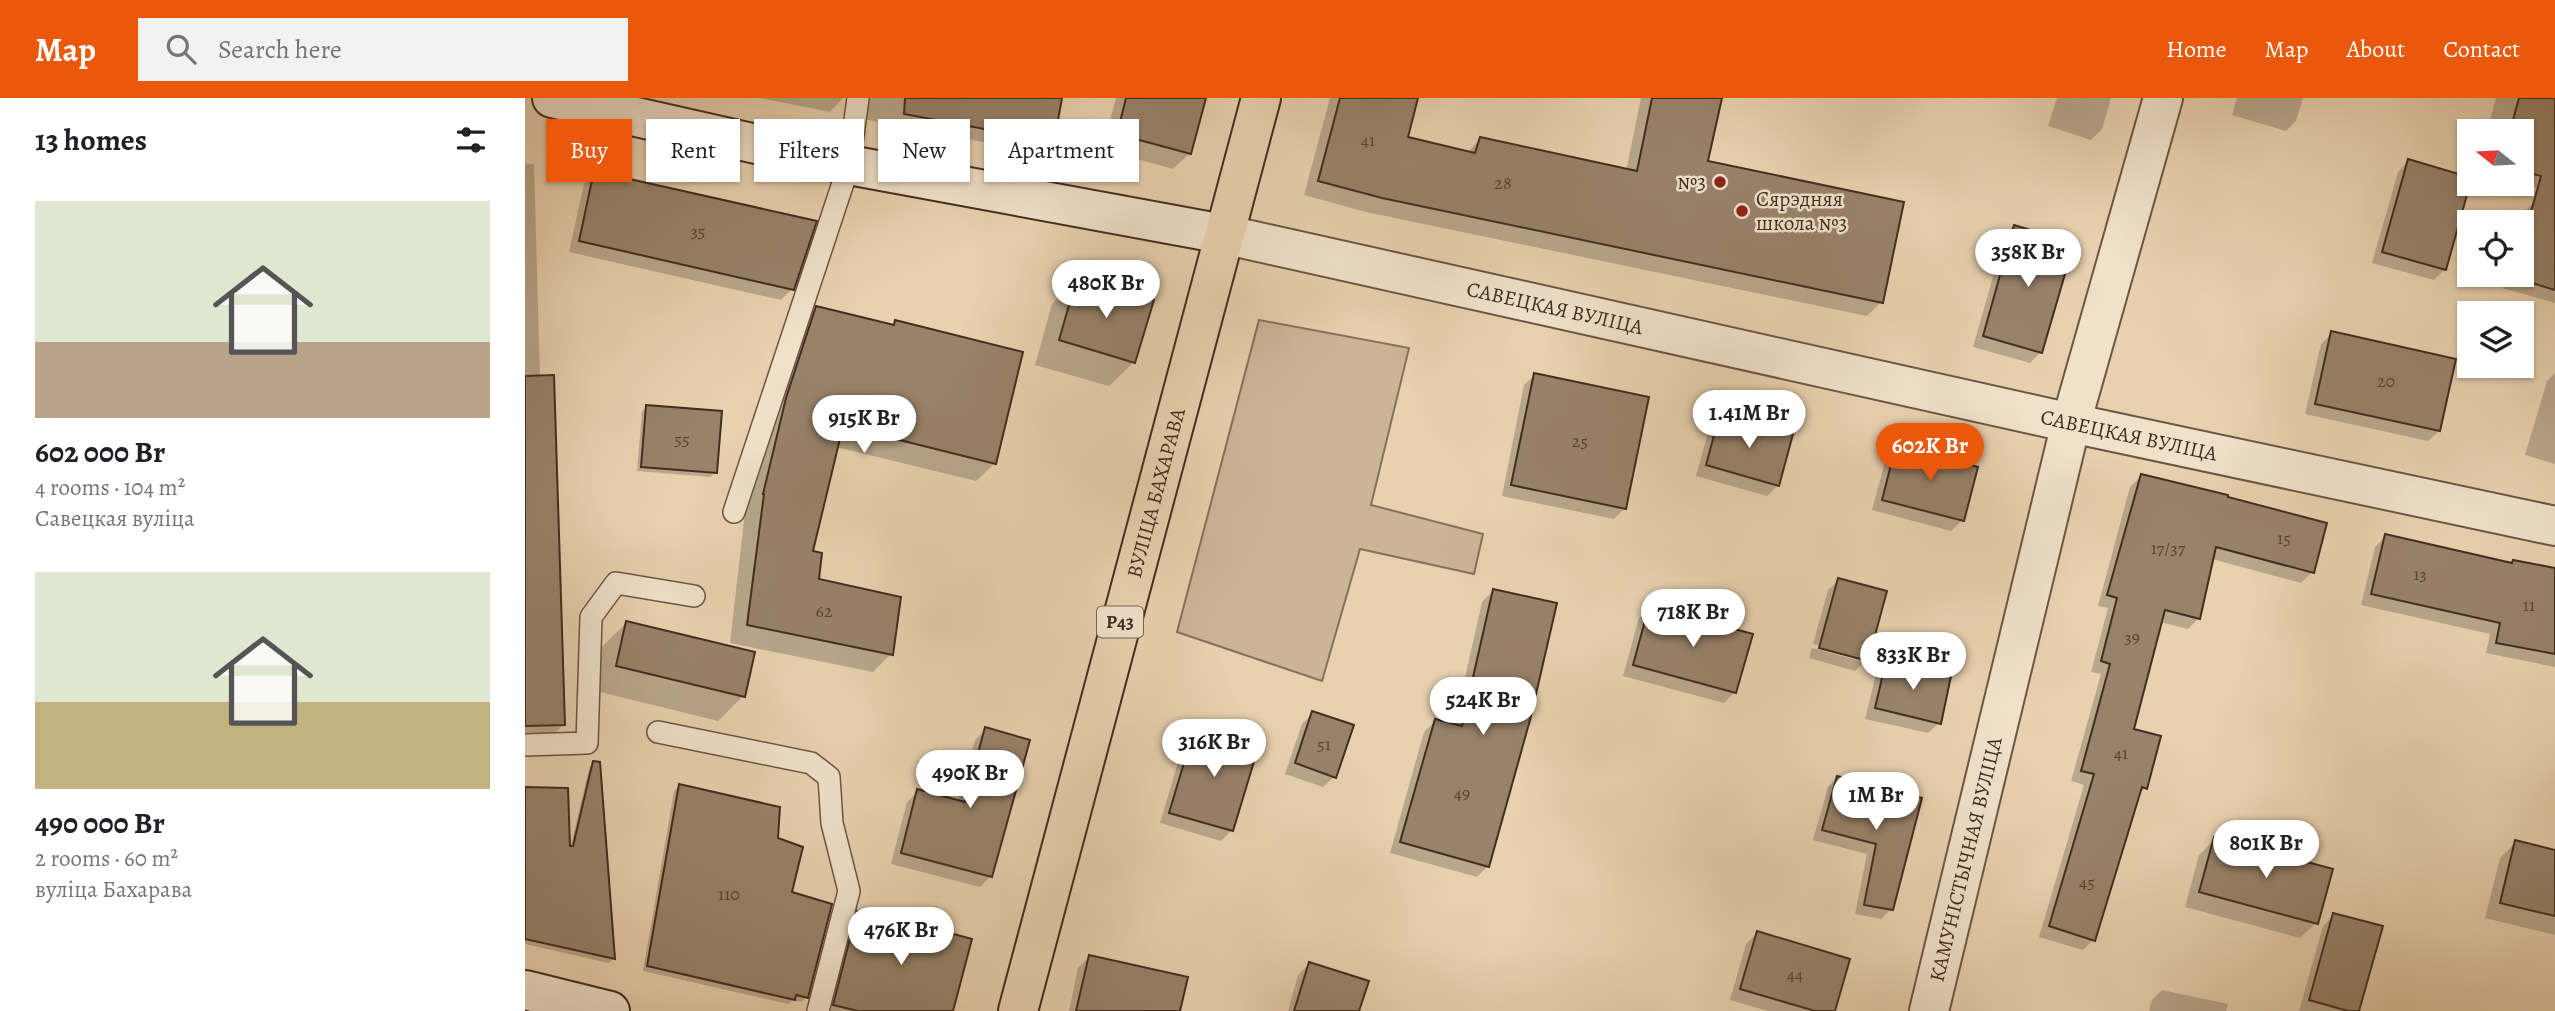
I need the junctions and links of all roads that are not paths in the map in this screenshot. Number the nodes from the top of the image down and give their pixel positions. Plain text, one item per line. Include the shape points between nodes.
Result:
1 (552, 98) edge
2 (858, 98) edge
3 (1261, 98) edge
4 (2163, 98) edge
5 (855, 119) edge
6 (754, 143) edge
7 (864, 167) edge
8 (843, 182) edge
9 (1223, 234) junction
10 (2071, 423) junction
11 (734, 512) dead end
12 (2555, 526) edge
13 (694, 596) dead end
14 (658, 732) dead end
15 (525, 745) edge
16 (525, 990) edge
17 (610, 1011) edge
18 (818, 1011) edge
19 (1018, 1011) edge
20 (1929, 1011) edge

1 - 6 street, САВЕЦКАЯ ВУЛІЦА
2 - 5 lane
3 - 9 main road, ВУЛІЦА БАХАРАВА / Р43
4 - 10 street, КАМУНІСТЫЧНАЯ ВУЛІЦА
7 - 9 street, САВЕЦКАЯ ВУЛІЦА
8 - 11 lane
9 - 10 street, САВЕЦКАЯ ВУЛІЦА
9 - 19 main road, ВУЛІЦА БАХАРАВА / Р43
10 - 12 street, САВЕЦКАЯ ВУЛІЦА
10 - 20 street, КАМУНІСТЫЧНАЯ ВУЛІЦА
13 - 15 lane via 616,583 591,617 587,743
14 - 18 lane via 811,763 829,776 832,823 849,891
16 - 17 street

